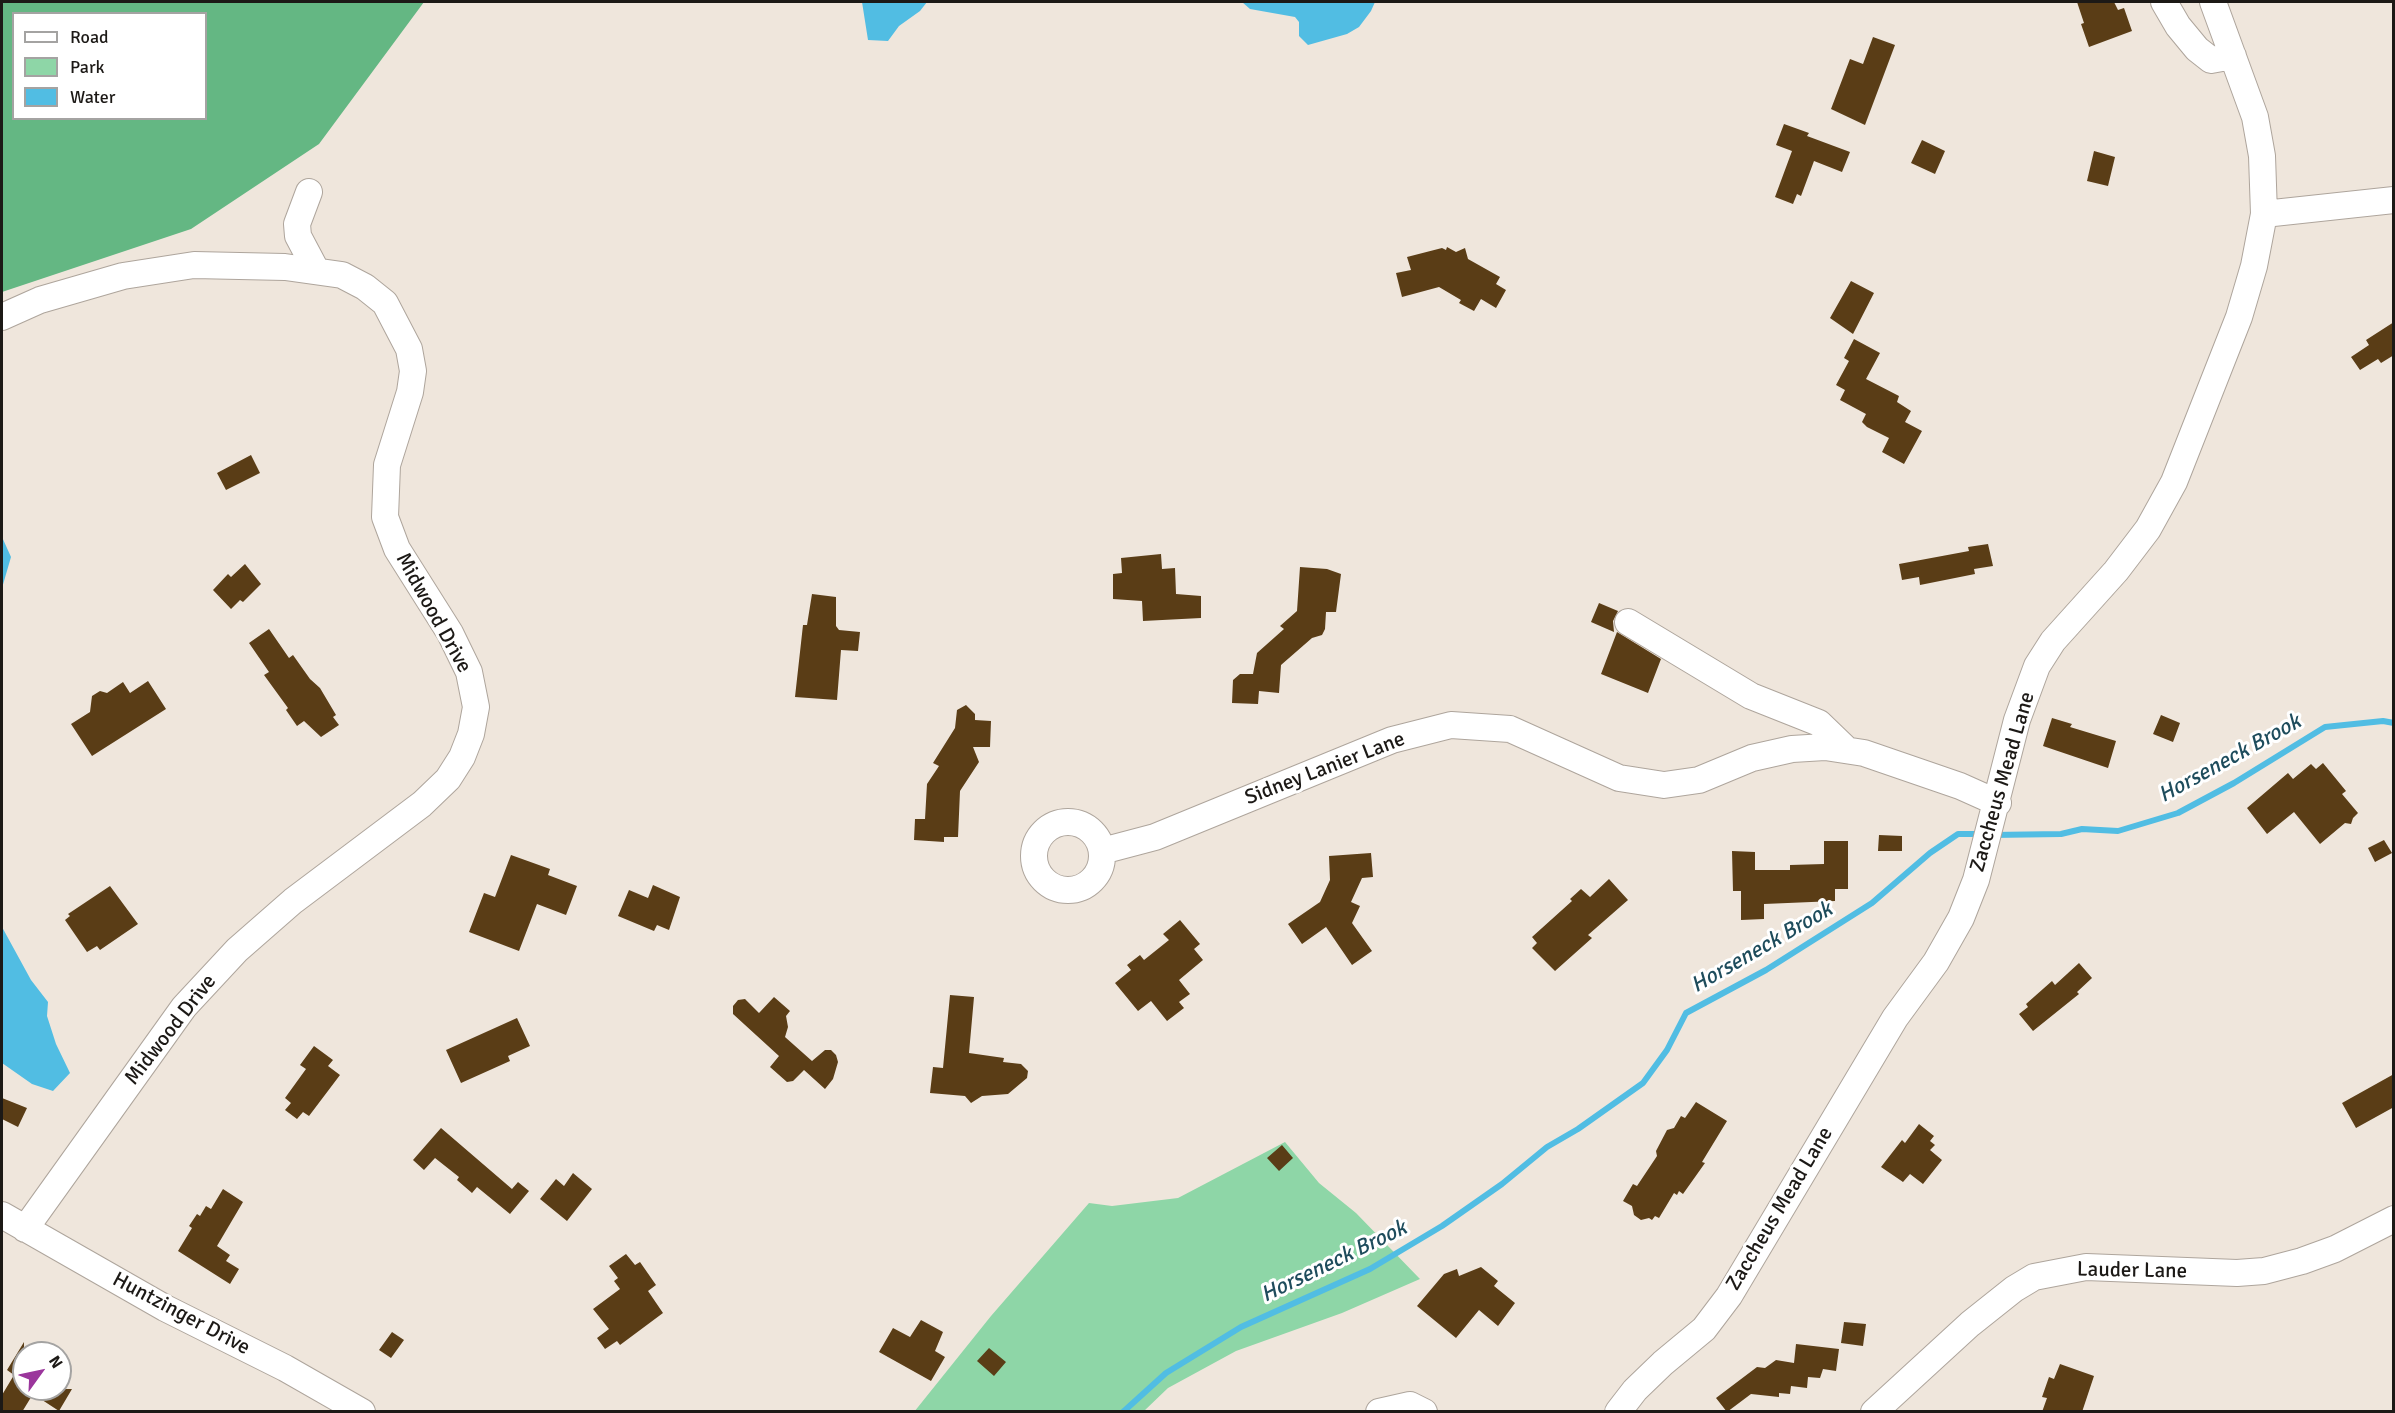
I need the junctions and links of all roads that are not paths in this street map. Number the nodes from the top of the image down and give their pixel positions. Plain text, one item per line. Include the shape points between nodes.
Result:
1 (2164, 2) edge
2 (2213, 2) edge
3 (2233, 56) junction
4 (309, 192) dead end
5 (2394, 200) edge
6 (2264, 214) junction
7 (316, 270) junction
8 (2, 317) edge
9 (1628, 622) dead end
10 (1847, 750) junction
11 (1996, 810) junction
12 (1102, 851) dead end
13 (2, 1215) edge
14 (2394, 1219) edge
15 (25, 1228) junction
16 (362, 1412) edge
17 (1379, 1412) edge
18 (1424, 1412) edge
19 (1618, 1412) edge
20 (1875, 1412) edge

1 - 3 street via 2178,26 2211,60
2 - 3 street, Zaccheus Mead Lane
3 - 6 street, Zaccheus Mead Lane via 2254,117 2262,156
4 - 7 street via 297,224 298,237
5 - 6 street
6 - 11 street, Zaccheus Mead Lane via 2239,317 2174,482 2148,529 2053,641 2037,666 2017,720
7 - 8 street, Midwood Drive via 194,265 123,276 40,300
7 - 15 street, Midwood Drive via 342,275 385,303 409,349 413,371 410,392 387,465 385,517 397,549 450,633 469,672 476,707 471,734 447,779 422,804 293,901 237,950 184,1007
9 - 10 street via 1751,696 1819,723
10 - 11 street, Sidney Lanier Lane via 1960,786
10 - 12 street, Sidney Lanier Lane via 1792,749 1752,758 1699,780 1664,785 1619,778 1510,729 1451,725 1392,740 1155,837
11 - 19 street, Zaccheus Mead Lane via 1961,918 1936,962 1895,1018 1729,1296 1704,1329 1649,1376
13 - 15 street, Huntzinger Drive
14 - 20 street, Lauder Lane via 2335,1248 2264,1271 2086,1267 2034,1277 1970,1324
15 - 16 street, Huntzinger Drive via 165,1308
17 - 18 street via 1410,1405

